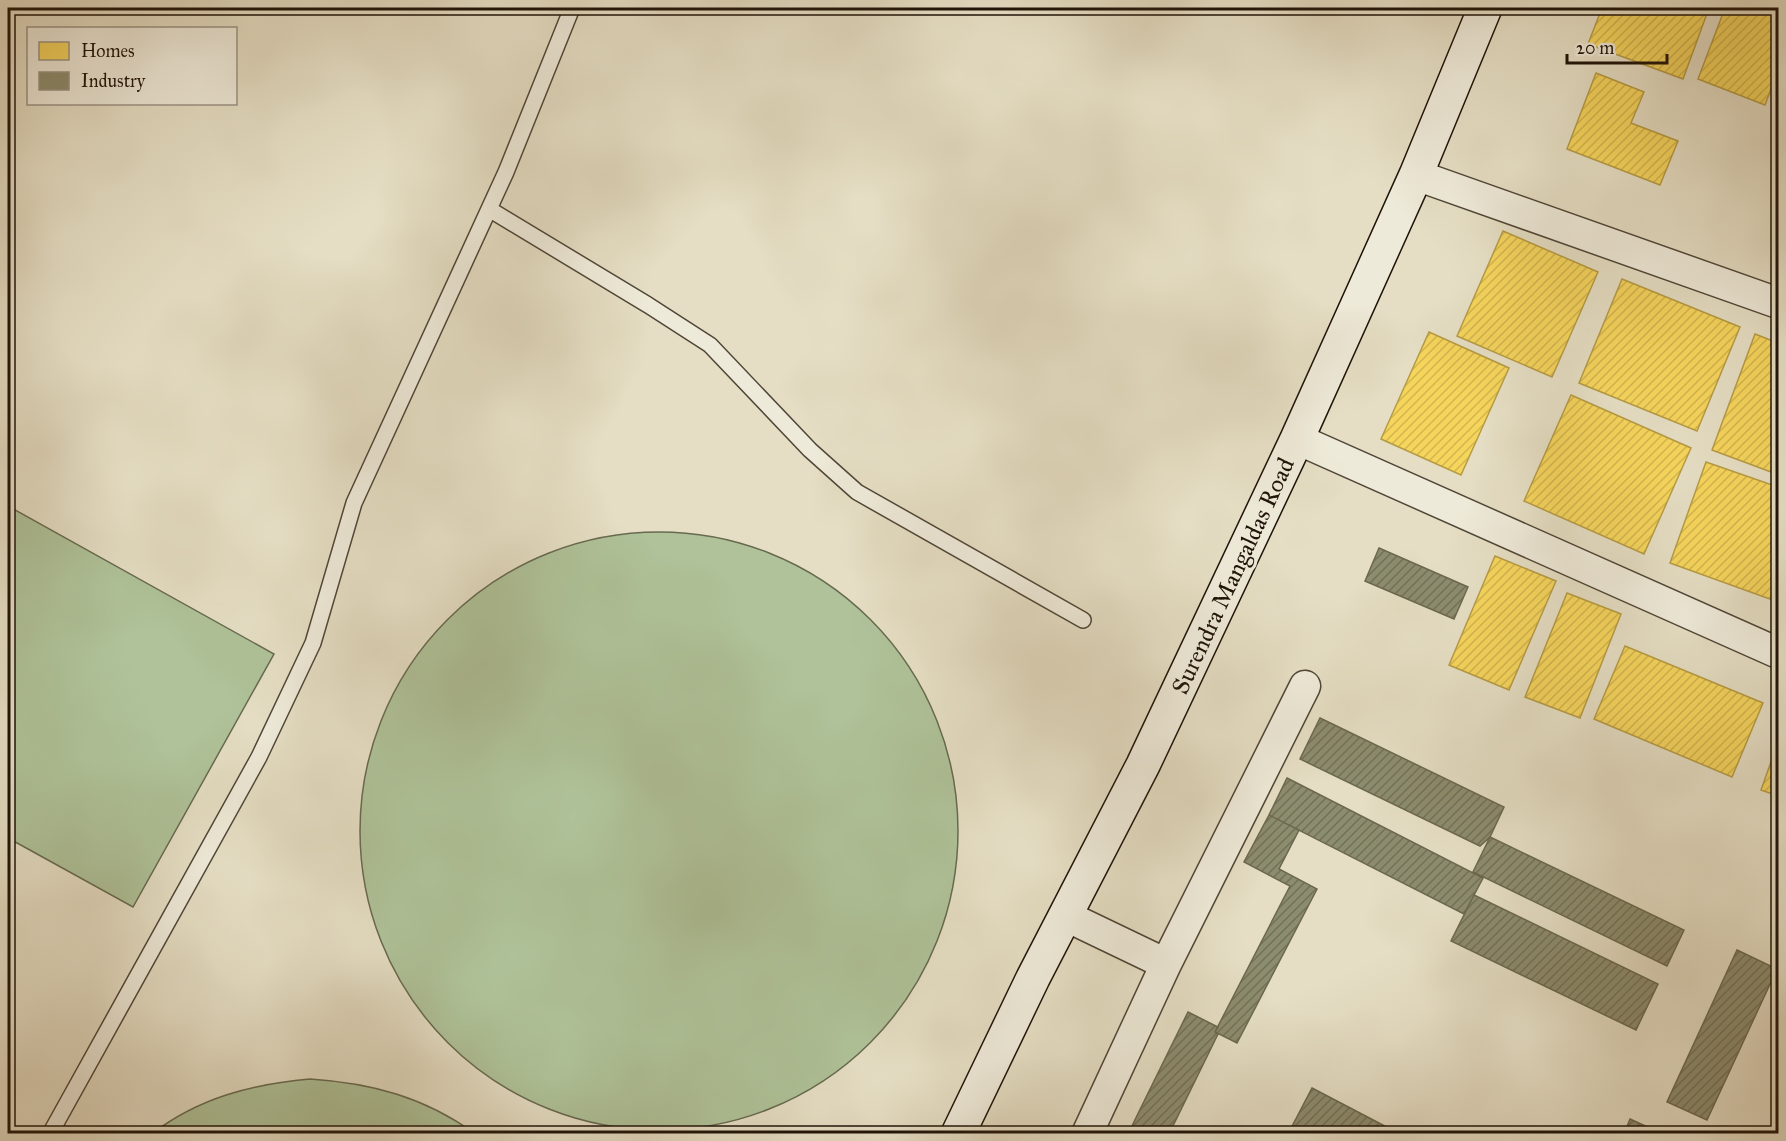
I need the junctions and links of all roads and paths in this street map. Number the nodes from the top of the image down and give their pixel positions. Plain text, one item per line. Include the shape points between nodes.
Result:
1 (572, 8) edge
2 (1485, 8) edge
3 (1416, 175) junction
4 (489, 209) junction
5 (1779, 303) edge
6 (1297, 440) junction
7 (1083, 620) dead end
8 (1779, 653) edge
9 (1305, 686) dead end
10 (1066, 916) junction
11 (1166, 964) junction
12 (50, 1134) edge
13 (958, 1134) edge
14 (1087, 1134) edge

1 - 4 lane
2 - 3 main road, Surendra Mangaldas Road
3 - 5 street
3 - 6 main road, Surendra Mangaldas Road
4 - 7 lane via 710,345 810,450 857,492
4 - 12 lane via 354,503 313,643 259,757
6 - 8 street
6 - 10 main road, Surendra Mangaldas Road via 1143,765
9 - 11 street
10 - 11 street
10 - 13 main road, Surendra Mangaldas Road
11 - 14 street

